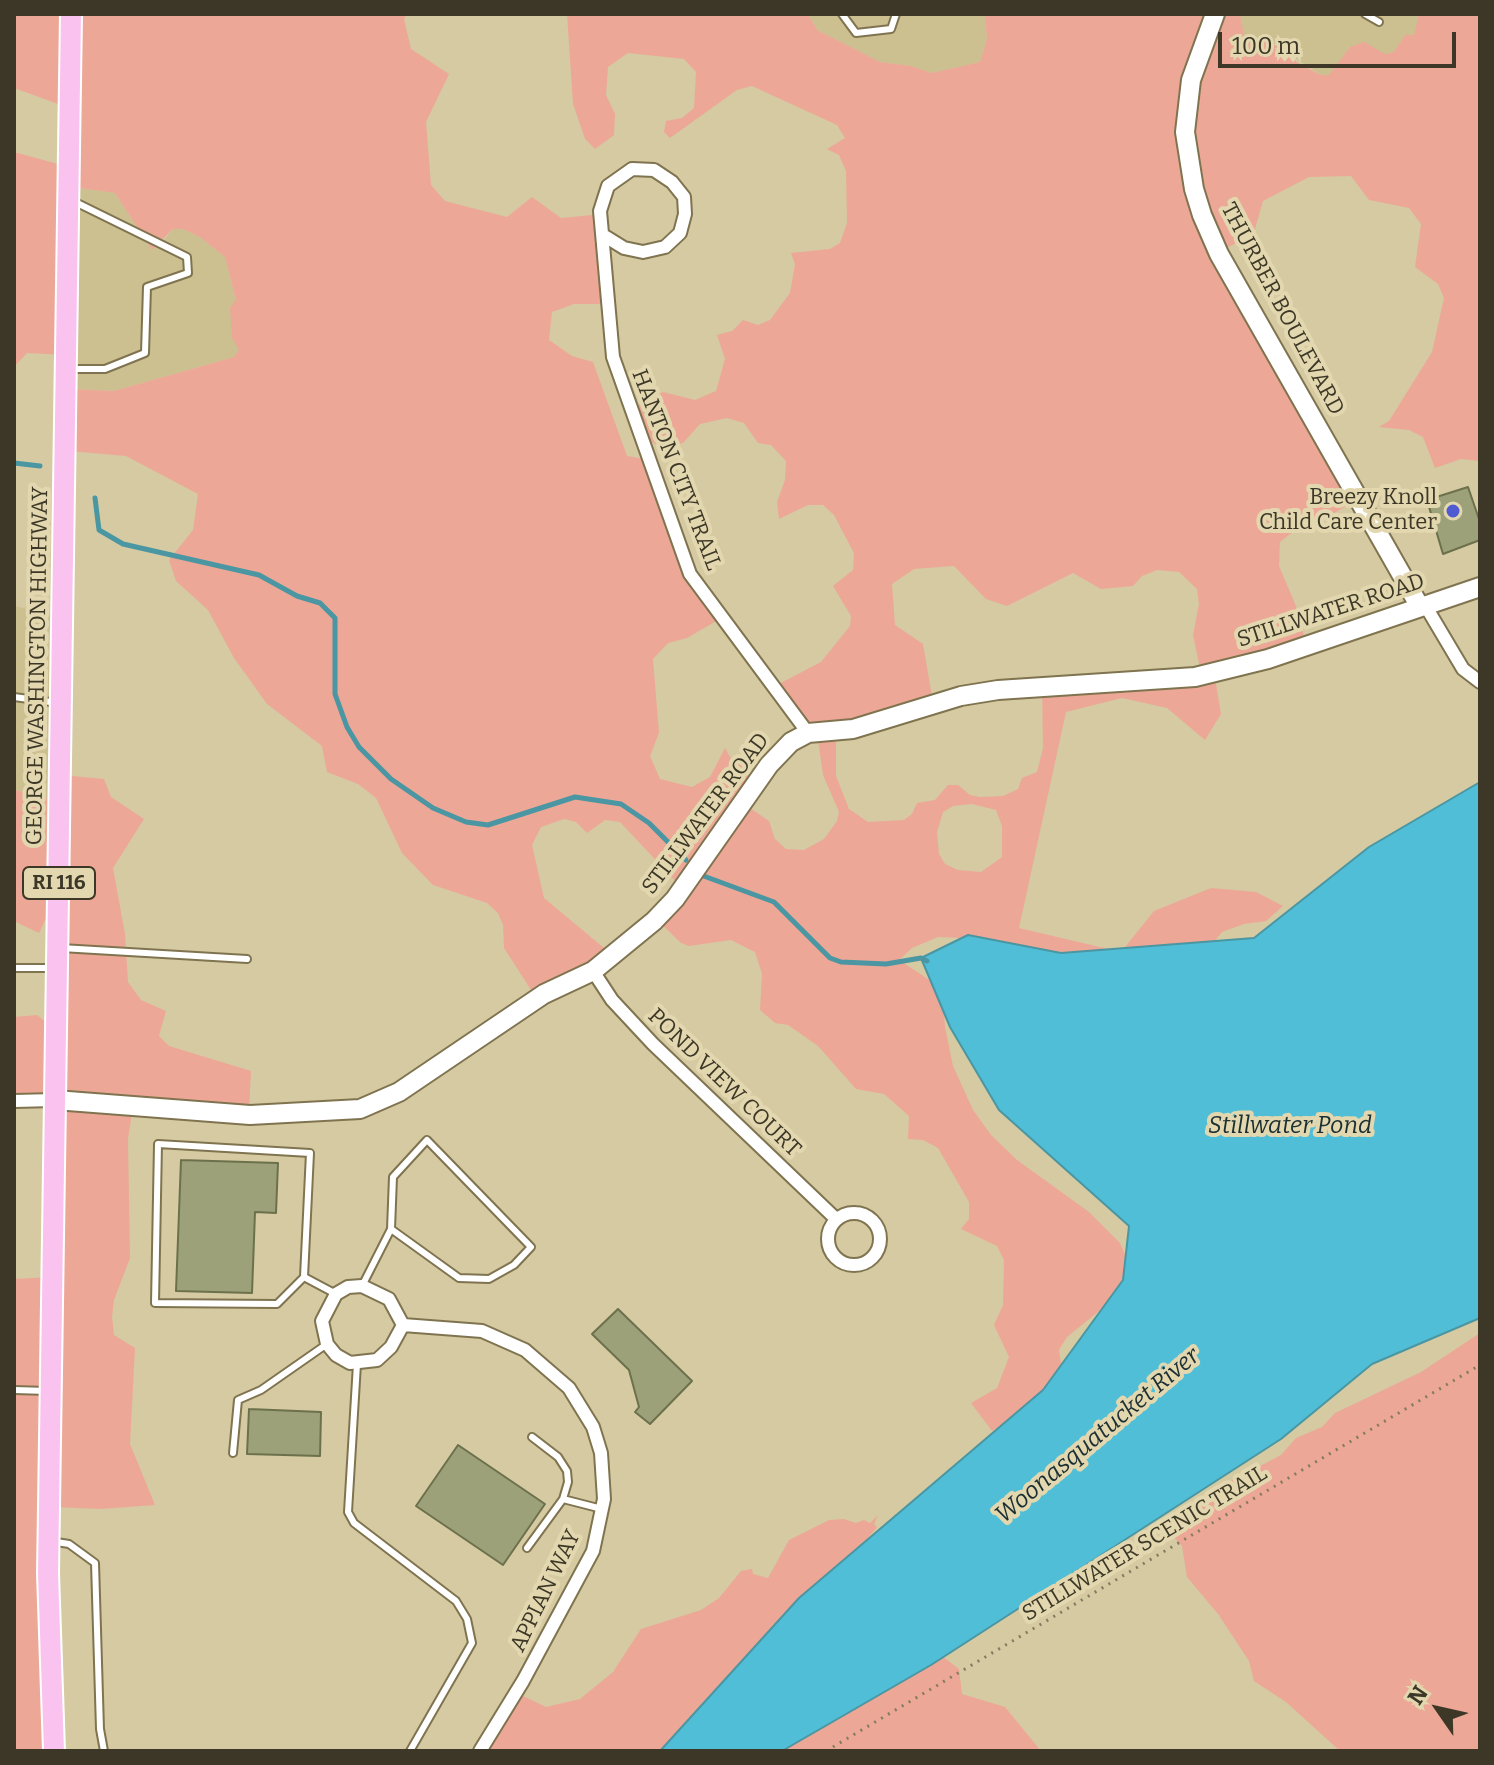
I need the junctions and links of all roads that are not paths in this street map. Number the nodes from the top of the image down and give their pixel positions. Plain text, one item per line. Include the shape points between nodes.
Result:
1 (71, 14) edge
2 (842, 14) edge
3 (896, 14) edge
4 (1215, 14) edge
5 (1365, 14) edge
6 (1379, 22) dead end
7 (68, 198) junction
8 (603, 235) junction
9 (66, 369) junction
10 (1480, 587) edge
11 (1422, 606) junction
12 (1480, 682) edge
13 (14, 697) edge
14 (61, 704) junction
15 (808, 733) junction
16 (57, 958) junction
17 (247, 959) dead end
18 (14, 968) edge
19 (593, 971) junction
20 (55, 1100) junction
21 (14, 1101) edge
22 (835, 1218) junction
23 (391, 1229) junction
24 (304, 1277) junction
25 (362, 1286) junction
26 (336, 1294) junction
27 (403, 1325) junction
28 (327, 1344) junction
29 (357, 1363) junction
30 (14, 1390) edge
31 (51, 1391) junction
32 (532, 1437) dead end
33 (233, 1453) dead end
34 (563, 1499) junction
35 (602, 1509) junction
36 (49, 1541) junction
37 (527, 1548) dead end
38 (54, 1751) edge
39 (104, 1751) edge
40 (410, 1751) edge
41 (480, 1751) edge

1 - 7 main road, GEORGE WASHINGTON HIGHWAY / RI 116
2 - 3 lane via 856,33 891,29
4 - 11 street, THURBER BOULEVARD via 1191,80 1185,132 1202,215 1219,254
5 - 6 lane
7 - 9 main road, GEORGE WASHINGTON HIGHWAY / RI 116
7 - 9 lane via 187,257 188,273 147,287 145,353 105,369
8 - 8 street via 600,211 608,186 632,169 654,170 684,197 680,233 665,247 643,252
8 - 15 street, HANTON CITY TRAIL via 613,357 690,574
9 - 14 main road, GEORGE WASHINGTON HIGHWAY / RI 116
10 - 11 street, STILLWATER ROAD
11 - 12 street via 1463,669
11 - 15 street, STILLWATER ROAD via 1257,663 1195,677 998,690 949,699 853,729
13 - 14 lane
14 - 16 main road, GEORGE WASHINGTON HIGHWAY / RI 116
15 - 19 street, STILLWATER ROAD via 769,765 675,899
16 - 17 lane
16 - 18 lane
16 - 20 main road, GEORGE WASHINGTON HIGHWAY / RI 116
19 - 20 street, STILLWATER ROAD via 544,994 399,1092 360,1109 250,1115
19 - 22 street, POND VIEW COURT via 653,1044
20 - 21 street
20 - 31 main road, GEORGE WASHINGTON HIGHWAY / RI 116
22 - 22 street via 827,1238 832,1252 856,1266 873,1256 880,1241 874,1222 854,1212
23 - 23 lane via 459,1278 489,1279 514,1265 531,1247 427,1140 393,1177
23 - 25 lane
24 - 24 lane via 310,1153 158,1144 155,1303 277,1304
24 - 26 lane
25 - 26 street
25 - 27 street via 389,1299
26 - 28 street via 322,1321
27 - 29 street via 377,1360
27 - 35 street, APPIAN WAY via 482,1331 550,1367 593,1427 604,1475
28 - 29 street via 336,1355
28 - 33 lane via 238,1400
29 - 40 lane via 348,1512 354,1523 456,1601 472,1643
30 - 31 lane
31 - 36 main road, GEORGE WASHINGTON HIGHWAY / RI 116
32 - 34 lane via 567,1471
34 - 35 lane
34 - 37 lane
35 - 41 street, APPIAN WAY via 593,1551
36 - 38 main road, GEORGE WASHINGTON HIGHWAY / RI 116
36 - 39 lane via 69,1544 95,1563

